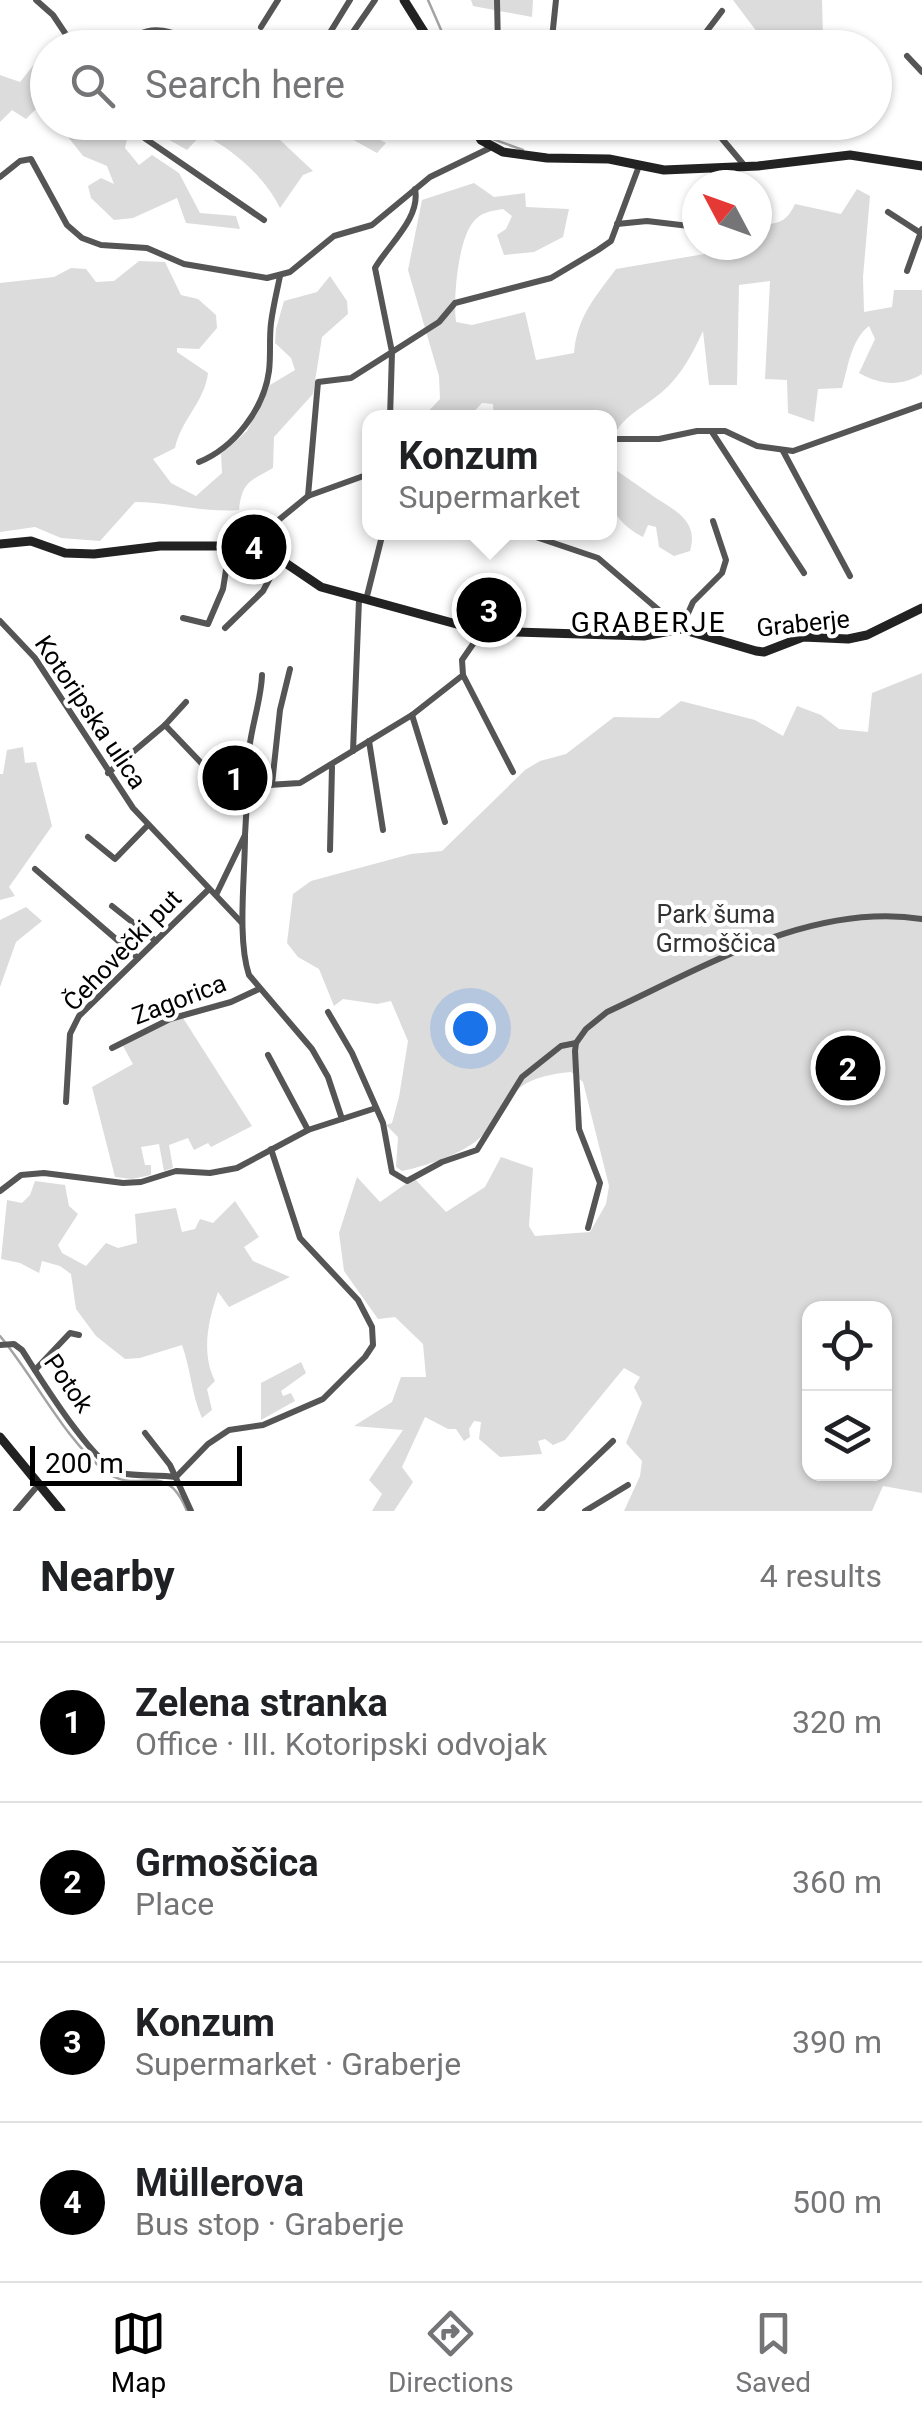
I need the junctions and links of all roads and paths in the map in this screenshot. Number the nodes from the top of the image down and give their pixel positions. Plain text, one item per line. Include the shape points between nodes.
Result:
1 (36, 0) edge
2 (278, 0) edge
3 (350, 0) edge
4 (375, 0) edge
5 (404, 0) edge
6 (497, 0) edge
7 (556, 0) edge
8 (722, 11) dead end
9 (261, 27) dead end
10 (64, 30) edge
11 (332, 30) edge
12 (354, 30) edge
13 (423, 30) edge
14 (498, 30) edge
15 (553, 30) edge
16 (708, 30) edge
17 (906, 56) dead end
18 (922, 72) edge
19 (149, 140) edge
20 (481, 140) edge
21 (723, 140) edge
22 (492, 147) junction
23 (744, 165) junction
24 (639, 166) junction
25 (714, 166) junction
26 (922, 166) edge
27 (714, 170) edge
28 (0, 177) edge
29 (414, 190) junction
30 (888, 212) dead end
31 (264, 220) dead end
32 (618, 224) junction
33 (682, 225) edge
34 (921, 230) edge
35 (918, 248) edge
36 (907, 271) dead end
37 (280, 276) junction
38 (392, 352) junction
39 (922, 405) edge
40 (390, 410) edge
41 (711, 431) junction
42 (618, 439) dead end
43 (783, 451) junction
44 (199, 462) dead end
45 (362, 477) edge
46 (308, 496) junction
47 (713, 521) dead end
48 (253, 540) junction
49 (380, 540) edge
50 (544, 540) edge
51 (0, 544) edge
52 (230, 546) junction
53 (281, 558) junction
54 (804, 573) dead end
55 (850, 576) dead end
56 (363, 600) junction
57 (922, 608) edge
58 (183, 618) dead end
59 (0, 622) edge
60 (225, 628) dead end
61 (681, 629) junction
62 (482, 631) junction
63 (290, 669) dead end
64 (262, 675) dead end
65 (463, 676) junction
66 (186, 702) dead end
67 (412, 715) junction
68 (165, 725) junction
69 (370, 742) junction
70 (353, 753) junction
71 (332, 766) junction
72 (513, 772) dead end
73 (108, 773) junction
74 (272, 784) junction
75 (252, 786) junction
76 (247, 800) junction
77 (445, 822) dead end
78 (148, 825) junction
79 (382, 830) dead end
80 (246, 835) junction
81 (88, 837) dead end
82 (330, 850) dead end
83 (36, 869) dead end
84 (209, 889) junction
85 (216, 896) junction
86 (112, 906) dead end
87 (922, 919) edge
88 (242, 923) junction
89 (156, 941) junction
90 (138, 958) junction
91 (260, 989) junction
92 (328, 1012) dead end
93 (576, 1043) junction
94 (112, 1048) dead end
95 (268, 1055) dead end
96 (66, 1102) dead end
97 (376, 1108) junction
98 (342, 1119) junction
99 (308, 1130) junction
100 (271, 1150) junction
101 (0, 1191) edge
102 (588, 1228) dead end
103 (79, 1336) dead end
104 (2, 1345) edge
105 (35, 1370) junction
106 (146, 1434) dead end
107 (0, 1437) edge
108 (613, 1440) dead end
109 (4, 1450) edge
110 (176, 1477) junction
111 (40, 1483) junction
112 (628, 1484) dead end
113 (16, 1511) edge
114 (60, 1511) edge
115 (191, 1511) edge
116 (540, 1511) edge
117 (585, 1511) edge

1 - 10 street
2 - 9 street
3 - 11 street
4 - 12 street
5 - 13 street
6 - 14 street
7 - 15 street
8 - 16 street
17 - 18 street
19 - 31 street
20 - 22 street
21 - 23 street
22 - 24 street
22 - 29 street
23 - 25 street
23 - 26 street via 850,155
24 - 25 street
24 - 32 street
25 - 27 street
28 - 37 street via 31,159 67,225 95,244
29 - 37 street via 372,226 334,236
29 - 38 street via 400,236 376,268
30 - 34 street
32 - 33 street
32 - 38 street via 610,240 551,278 454,303
34 - 35 street
35 - 36 street
37 - 44 street via 269,374 256,405 244,429
38 - 40 street
38 - 46 street via 351,378 318,382
39 - 43 street via 805,449
41 - 42 street
41 - 43 street
41 - 54 street
43 - 55 street
45 - 46 street
46 - 48 street
47 - 61 street via 726,560
48 - 52 street
48 - 53 street, Graberje
49 - 56 street
50 - 61 street via 598,558
51 - 52 street via 31,541 84,554
52 - 58 street via 208,624
53 - 56 street, Graberje via 320,587
53 - 60 street via 263,591
56 - 62 street, Graberje
56 - 70 street
57 - 61 street, Graberje via 867,636 803,637 764,652
59 - 73 street, Kotoripska ulica via 35,658
61 - 62 street, Graberje via 644,636
62 - 65 street via 462,660
63 - 74 street
64 - 75 street via 249,759
65 - 67 street
65 - 72 street
66 - 68 street
67 - 69 street
67 - 77 street
68 - 73 street
68 - 76 street
69 - 70 street
69 - 79 street
70 - 71 street
71 - 74 street via 300,783
71 - 82 street
73 - 78 street, Kotoripska ulica
74 - 75 street
75 - 76 street
76 - 80 street
78 - 81 street, Kotoripska ulica via 116,859
78 - 84 street, Kotoripska ulica
80 - 85 street
80 - 88 street
83 - 90 street
84 - 85 street, Kotoripska ulica
84 - 89 street, Čehovečki put
85 - 88 street, Kotoripska ulica
86 - 89 street
87 - 93 street via 870,916 759,942 608,1012
88 - 91 street via 244,960
89 - 90 street, Čehovečki put
90 - 96 street, Čehovečki put via 79,1016 70,1034
91 - 94 street, Zagorica via 170,1018
91 - 98 street via 312,1050
92 - 97 street
93 - 97 street via 561,1046 527,1072 477,1150 407,1180 392,1172
93 - 102 street via 579,1130 600,1183
95 - 99 street
97 - 98 street
98 - 99 street
99 - 100 street
100 - 101 street via 210,1173 176,1170 123,1183 20,1175
100 - 110 street via 300,1238 358,1300 373,1344 323,1399 263,1425 228,1430
103 - 105 street via 70,1334
104 - 105 street, Potok via 22,1350
105 - 110 street, Potok via 110,1468
106 - 110 street
107 - 109 street
108 - 116 street
109 - 111 street
110 - 115 street
111 - 113 street
111 - 114 street
112 - 117 street

